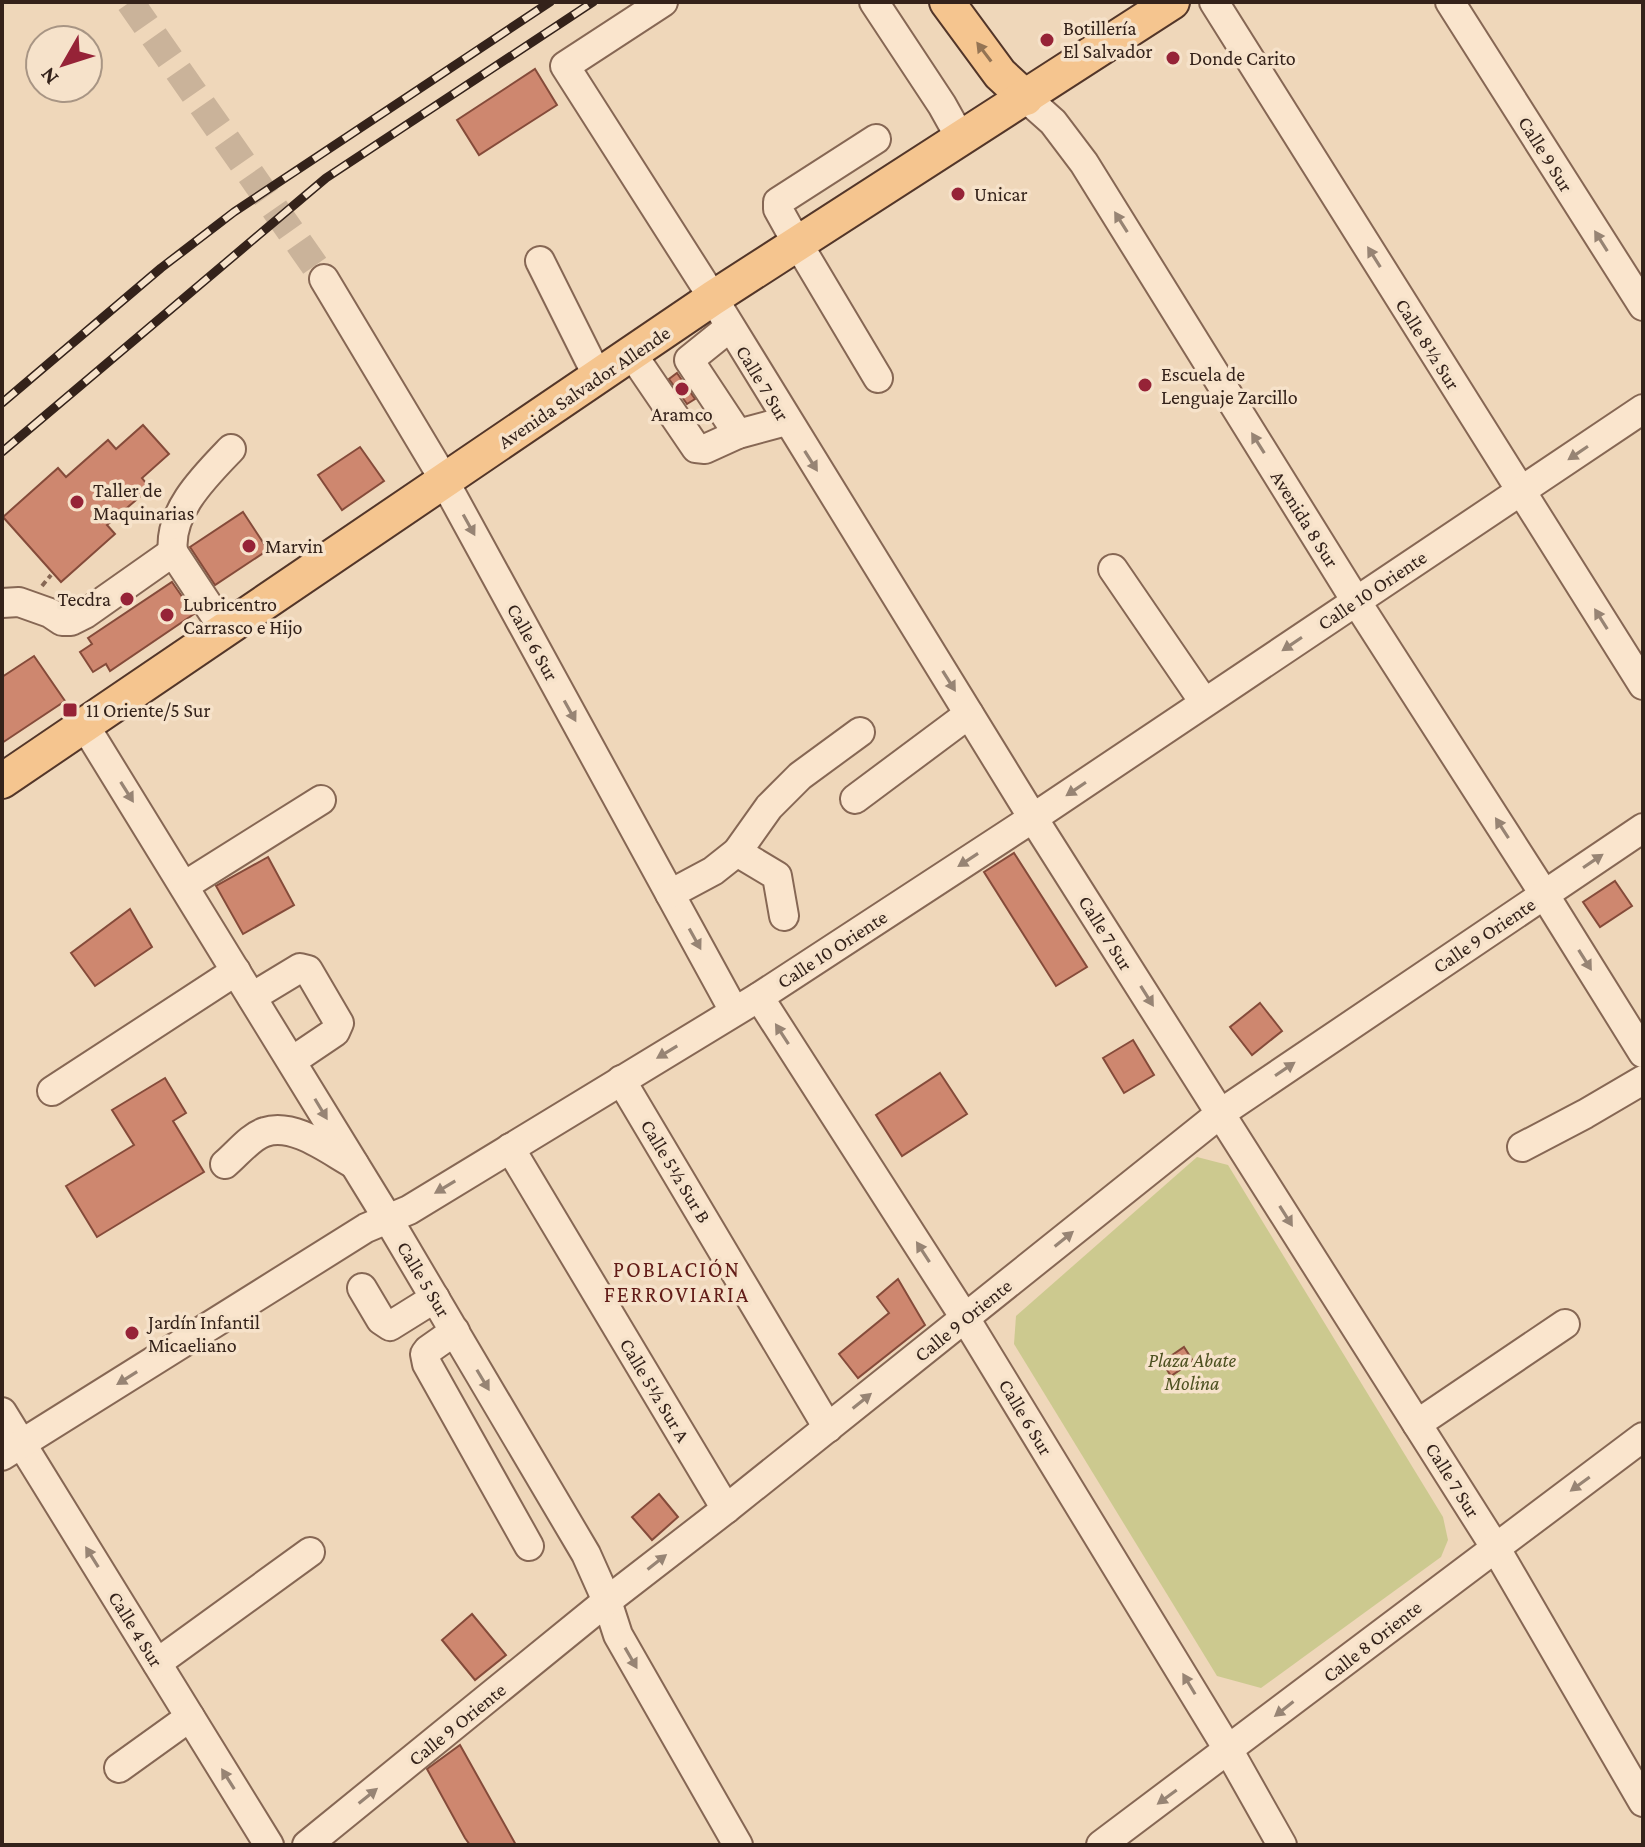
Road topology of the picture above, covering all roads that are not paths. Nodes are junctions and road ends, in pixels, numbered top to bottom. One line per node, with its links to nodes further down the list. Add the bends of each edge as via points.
1 (663, 2): 13 (street, Calle 7 Sur, via 565,66)
2 (874, 2): 9 (street)
3 (947, 2): 7 (main road, Avenida 8 Sur, one-way to 3, via 1000,74)
4 (1172, 2): 7 (main road, Avenida Salvador Allende)
5 (1214, 2): 26 (street, Calle 8½ Sur, one-way to 5)
6 (1450, 2): 14 (street, Calle 9 Sur, one-way to 6)
7 (1026, 98): 9 (main road, Avenida Salvador Allende); 29 (street, Avenida 8 Sur, one-way to 7, via 1084,163 1053,122)
8 (876, 139): 10 (street, via 778,202)
9 (961, 139): 10 (main road, Avenida Salvador Allende)
10 (799, 243): 13 (main road, Avenida Salvador Allende); 19 (street)
11 (540, 261): 18 (street)
12 (324, 279): 25 (street, Calle 6 Sur)
13 (713, 298): 15 (street, Calle 7 Sur); 16 (main road, Avenida Salvador Allende)
14 (1643, 306)
15 (730, 327): 17 (street); 22 (street, Calle 7 Sur)
16 (632, 354): 18 (main road, Avenida Salvador Allende); 20 (street)
17 (689, 360): 20 (street); 23 (street)
18 (598, 377): 25 (main road, Avenida Salvador Allende)
19 (878, 378)
20 (653, 384): 23 (street, via 696,448)
21 (1643, 409): 26 (street, Calle 10 Oriente, one-way to 26)
22 (786, 421): 23 (street); 34 (street, Calle 7 Sur, one-way to 34)
23 (738, 434)
24 (231, 449): 27 (street, via 202,479 174,526)
25 (445, 482): 31 (main road, Avenida Salvador Allende); 44 (street, Calle 6 Sur, one-way to 44)
26 (1520, 491): 29 (street, Calle 10 Oriente); 32 (street, Calle 8½ Sur, one-way to 26)
27 (173, 552): 30 (street, via 71,621 19,602); 31 (street)
28 (1113, 569): 33 (street)
29 (1356, 601): 33 (street, Calle 10 Oriente, one-way to 33); 45 (street, Avenida 8 Sur, one-way to 29)
30 (2, 603)
31 (228, 629): 35 (main road, Avenida Salvador Allende)
32 (1643, 685)
33 (1204, 702): 40 (street, Calle 10 Oriente, one-way to 40)
34 (969, 714): 38 (street); 40 (street, Calle 7 Sur)
35 (85, 726): 37 (main road, Avenida Salvador Allende); 43 (street, Calle 5 Sur, one-way to 43)
36 (860, 732): 42 (street, via 800,776 769,807)
37 (2, 781)
38 (855, 799)
39 (321, 800): 43 (street)
40 (1033, 818): 49 (street, Calle 10 Oriente, one-way to 49); 56 (street, Calle 7 Sur, one-way to 56)
41 (1643, 828): 45 (street, Calle 9 Oriente, one-way to 41)
42 (737, 852): 44 (street); 46 (street, via 777,876)
43 (184, 886): 47 (street, Calle 5 Sur)
44 (670, 894): 50 (street, Calle 6 Sur, one-way to 50)
45 (1544, 894): 51 (street, Avenida 8 Sur, one-way to 51); 56 (street, Calle 9 Oriente, one-way to 45)
46 (784, 916)
47 (236, 971): 48 (street, Calle 5 Sur); 55 (street)
48 (252, 997): 52 (street, Calle 5 Sur); 52 (street, via 300,968 308,970 339,1023 335,1032)
49 (759, 997): 50 (street, Calle 10 Oriente); 64 (street, Calle 6 Sur, one-way to 49)
50 (734, 1011): 53 (street, Calle 10 Oriente, one-way to 53)
51 (1643, 1053)
52 (292, 1061): 60 (street, Calle 5 Sur, one-way to 60)
53 (621, 1080): 58 (street, Calle 10 Oriente); 69 (street, Calle 5½ Sur B)
54 (1643, 1080): 57 (street)
55 (52, 1091)
56 (1221, 1113): 64 (street, Calle 9 Oriente, one-way to 56); 68 (street, Calle 7 Sur, one-way to 68)
57 (1522, 1147)
58 (510, 1148): 61 (street, Calle 10 Oriente, one-way to 61); 72 (street, Calle 5½ Sur A)
59 (225, 1164): 60 (street, via 270,1131 298,1134)
60 (355, 1165): 61 (street, Calle 5 Sur)
61 (388, 1219): 63 (street, Calle 5 Sur); 71 (street, Calle 10 Oriente, one-way to 71)
62 (362, 1288): 63 (street, via 390,1326)
63 (435, 1298): 66 (street, Calle 5 Sur)
64 (965, 1318): 69 (street, Calle 9 Oriente, one-way to 64); 79 (street, Calle 6 Sur, one-way to 64)
65 (1565, 1324): 68 (street)
66 (455, 1331): 73 (street, via 428,1350 427,1364); 76 (street, Calle 5 Sur, one-way to 76, via 586,1554)
67 (2, 1412): 71 (street, Calle 4 Sur)
68 (1417, 1424): 74 (street, Calle 7 Sur)
69 (828, 1428): 72 (street, Calle 9 Oriente)
70 (1643, 1437): 74 (street, Calle 8 Oriente, one-way to 74)
71 (12, 1450): 77 (street, Calle 4 Sur, one-way to 71)
72 (726, 1509): 76 (street, Calle 9 Oriente, one-way to 72)
73 (529, 1546)
74 (1495, 1547): 79 (street, Calle 8 Oriente, one-way to 79); 81 (street, Calle 7 Sur)
75 (310, 1552): 77 (street)
76 (607, 1601): 83 (street, Calle 9 Oriente, one-way to 76); 84 (street, Calle 5 Sur, one-way to 84, via 618,1635)
77 (157, 1663): 78 (street, Calle 4 Sur)
78 (190, 1717): 80 (street); 82 (street, Calle 4 Sur, one-way to 78)
79 (1229, 1751): 85 (street, Calle 8 Oriente, one-way to 85); 86 (street, Calle 6 Sur)
80 (119, 1768)
81 (1643, 1802)
82 (269, 1845)
83 (307, 1845)
84 (738, 1845)
85 (1101, 1845)
86 (1282, 1845)

